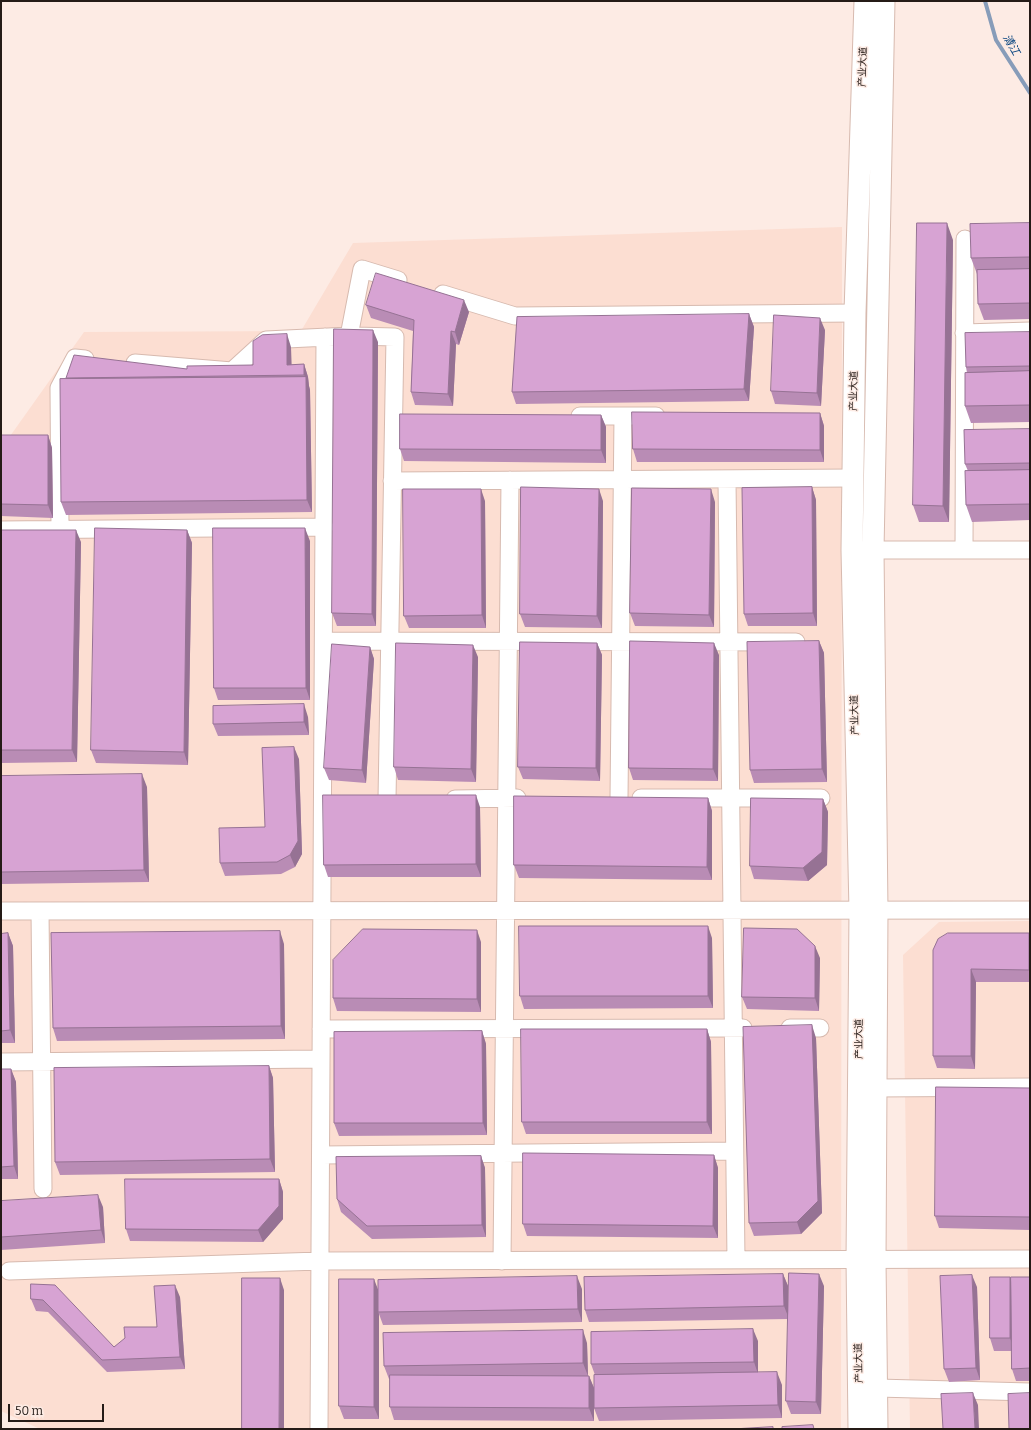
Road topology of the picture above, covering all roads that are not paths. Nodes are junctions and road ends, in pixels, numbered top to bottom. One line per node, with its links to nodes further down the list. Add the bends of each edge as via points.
1 (865, 1): 4 (main road, 产业大道)
2 (884, 1): 23 (main road, 产业大道)
3 (964, 239): 6 (street)
4 (855, 313): 7 (street, via 515,316 362,269); 14 (main road, 产业大道)
5 (1030, 331): 6 (street)
6 (964, 333): 24 (street, via 971,432)
7 (349, 336): 8 (street); 18 (street, via 395,337 401,416)
8 (325, 337): 10 (street, via 266,340 232,371); 19 (street)
9 (98, 360): 20 (street, via 75,358 59,388)
10 (122, 362)
11 (568, 416): 12 (street)
12 (623, 416): 13 (street); 16 (street)
13 (669, 416)
14 (853, 478): 17 (street); 22 (main road, 产业大道)
15 (510, 480): 16 (street); 18 (street); 28 (street)
16 (622, 480): 17 (street); 29 (street)
17 (727, 480): 30 (street)
18 (392, 481): 27 (street)
19 (324, 527): 20 (street); 26 (street)
20 (60, 529): 21 (street)
21 (1, 530)
22 (852, 550): 23 (street); 44 (main road, 产业大道)
23 (873, 550): 24 (street); 44 (main road, 产业大道)
24 (964, 550): 25 (street)
25 (1030, 550)
26 (324, 641): 27 (street); 41 (street, via 330,799)
27 (390, 642): 28 (street); 36 (street)
28 (508, 642): 29 (street); 32 (street)
29 (621, 642): 30 (street); 34 (street, via 612,798)
30 (729, 642): 31 (street); 34 (street)
31 (814, 642)
32 (507, 798): 33 (street); 37 (street); 42 (street)
33 (537, 798)
34 (731, 798): 35 (street); 43 (street)
35 (821, 798)
36 (388, 799)
37 (435, 799)
38 (1030, 910): 44 (street)
39 (1, 911): 40 (street)
40 (40, 911): 41 (street); 51 (street)
41 (322, 911): 42 (street); 48 (street)
42 (505, 911): 43 (street); 45 (street)
43 (732, 911): 44 (street); 46 (street)
44 (868, 911): 53 (main road, 产业大道); 60 (main road, 产业大道)
45 (504, 1028): 46 (street); 48 (street); 55 (street)
46 (733, 1028): 47 (street); 54 (street)
47 (820, 1028)
48 (322, 1029): 49 (street)
49 (321, 1059): 51 (street); 56 (street)
50 (1, 1062): 51 (street)
51 (41, 1062): 57 (street)
52 (1030, 1087): 53 (street)
53 (876, 1088): 60 (main road, 产业大道)
54 (734, 1151): 55 (street); 59 (street)
55 (503, 1153): 56 (street); 62 (street)
56 (321, 1154): 61 (street)
57 (42, 1189)
58 (1030, 1259): 60 (street)
59 (736, 1260): 60 (street); 62 (street)
60 (866, 1260): 64 (main road, 产业大道); 67 (main road, 产业大道)
61 (320, 1261): 62 (street); 63 (street); 66 (street)
62 (502, 1261)
63 (9, 1270)
64 (877, 1388): 65 (street); 68 (main road, 产业大道)
65 (1030, 1392)
66 (319, 1429)
67 (860, 1429)
68 (878, 1429)

